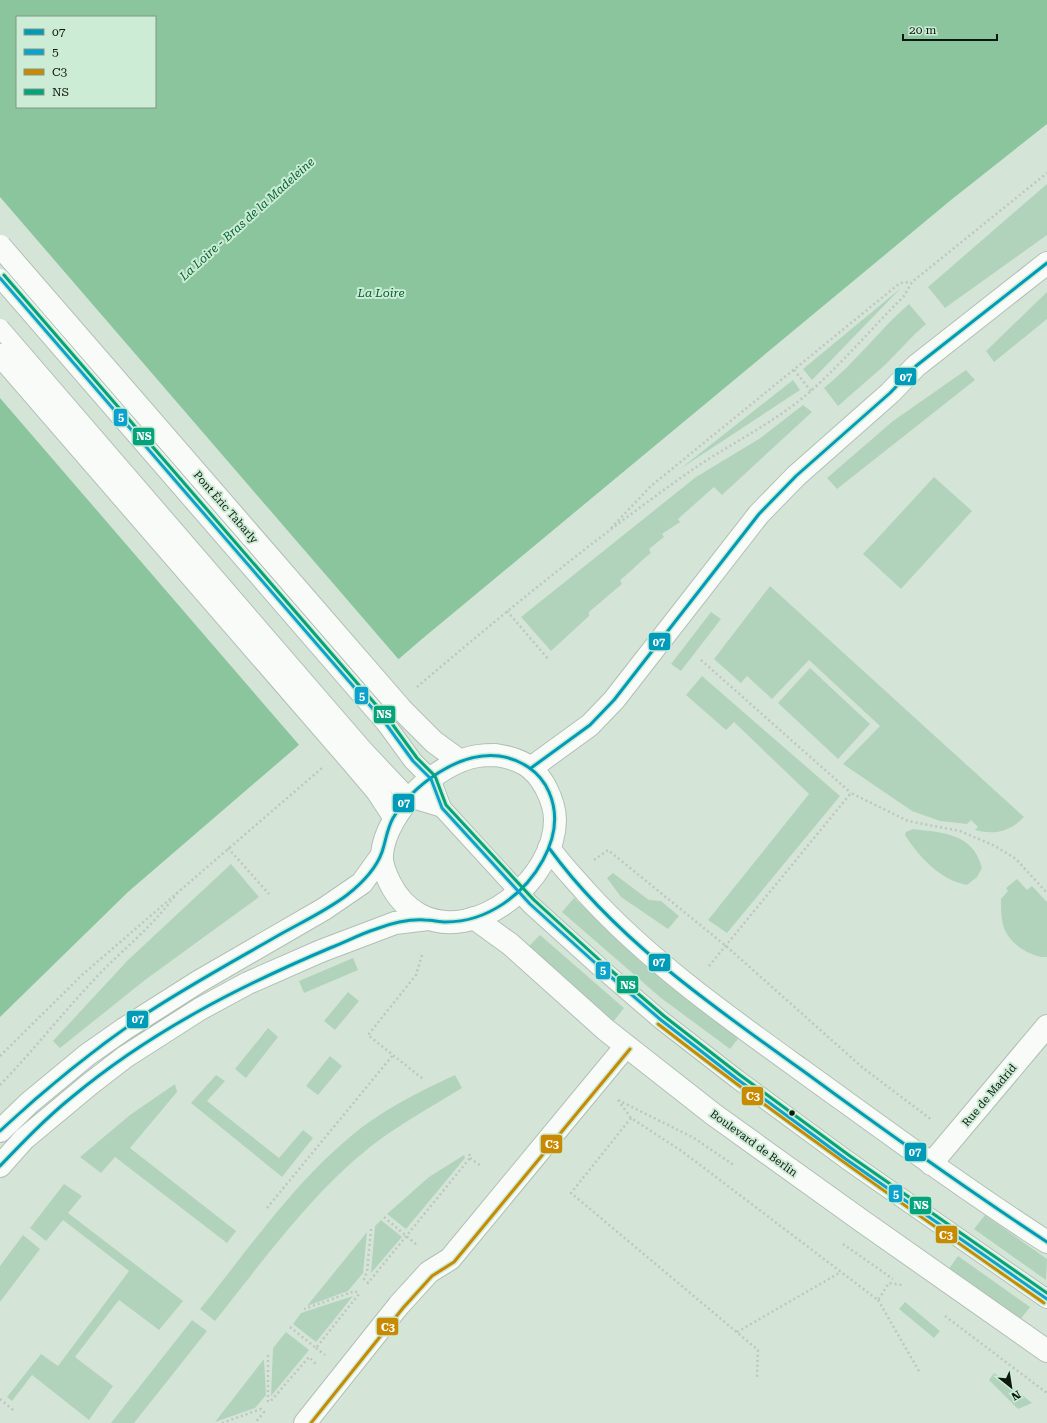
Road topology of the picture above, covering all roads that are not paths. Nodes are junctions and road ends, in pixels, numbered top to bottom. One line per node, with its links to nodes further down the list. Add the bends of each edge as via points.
1 (0, 246): 7 (street, Pont Éric Tabarly, bridge, via 402,710 434,742)
2 (1047, 263): 8 (street, via 916,366 890,393 796,476 759,514 614,700 590,725)
3 (0, 278): 9 (lane, bridge)
4 (0, 328): 6 (lane, bridge)
5 (0, 355): 6 (street, bridge)
6 (356, 753): 10 (lane); 12 (street)
7 (460, 761): 8 (street, via 496,755 515,758); 9 (street)
8 (531, 768): 13 (street, via 541,779 554,808 555,821)
9 (431, 779): 10 (street); 11 (lane)
10 (409, 798): 11 (lane); 12 (street)
11 (442, 808): 15 (lane)
12 (394, 817): 14 (street, via 386,834)
13 (549, 848): 15 (street, via 539,870); 21 (street, via 606,913 668,970 729,1018)
14 (382, 855): 17 (street, via 386,875 395,893 411,910); 20 (street, via 362,883 324,910 198,982 124,1029 29,1103)
15 (519, 892): 16 (street, via 485,916); 24 (lane, via 603,970 737,1079 847,1160)
16 (474, 918): 17 (street, via 446,922); 19 (street, Boulevard de Berlin, via 510,944)
17 (428, 919): 22 (street, via 396,923 320,951 248,983 200,1010 125,1057 90,1084 24,1139)
18 (1047, 1026): 21 (street, Rue de Madrid)
19 (626, 1046): 25 (street, Boulevard de Berlin, via 713,1114); 26 (street, via 450,1259 429,1272 399,1305)
20 (0, 1131)
21 (931, 1164): 23 (street)
22 (0, 1166)
23 (1047, 1242)
24 (1047, 1299)
25 (1047, 1351)
26 (305, 1423)

